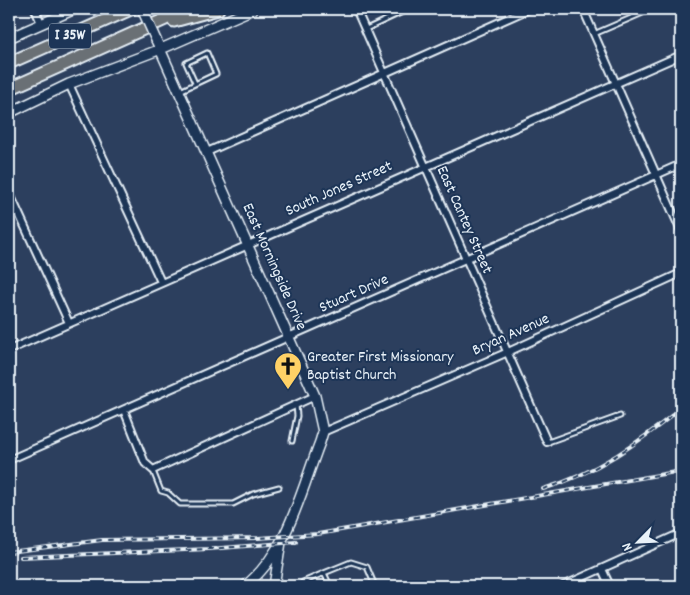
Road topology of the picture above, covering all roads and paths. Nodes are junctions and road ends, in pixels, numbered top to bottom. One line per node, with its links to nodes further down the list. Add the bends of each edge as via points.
1 (35, 9): 13 (street)
2 (75, 9): 13 (street)
3 (131, 9): 20 (highway, I 35W)
4 (142, 9): 18 (street, East Morningside Drive, bridge)
5 (188, 9): 15 (highway, I 35W)
6 (218, 9): 15 (highway)
7 (253, 9): 18 (street)
8 (356, 9): 14 (street, East Cantey Street)
9 (408, 9): 14 (lane)
10 (529, 9): 21 (street)
11 (583, 9): 16 (street)
12 (652, 9): 16 (lane)
13 (41, 24): 17 (street)
14 (365, 29): 21 (street, East Cantey Street)
15 (132, 34): 25 (highway, I 35W)
16 (594, 34): 23 (street)
17 (9, 38)
18 (161, 49): 24 (street); 26 (street, East Morningside Drive)
19 (681, 54): 23 (street, South Jones Street)
20 (9, 63)
21 (384, 73): 28 (street); 30 (street, East Cantey Street)
22 (195, 83): 22 (lane, via 216,74 207,53 186,63); 26 (lane)
23 (616, 83): 30 (street, South Jones Street); 31 (street)
24 (69, 84): 27 (street); 37 (street)
25 (9, 89)
26 (180, 91): 28 (street, East Morningside Drive)
27 (9, 113)
28 (207, 152): 34 (street, East Morningside Drive)
29 (681, 164): 31 (street, Stuart Drive)
30 (425, 166): 34 (street, South Jones Street); 35 (street, East Cantey Street)
31 (657, 175): 33 (street); 35 (street, Stuart Drive)
32 (9, 192): 38 (street)
33 (681, 231)
34 (248, 244): 37 (street, South Jones Street); 39 (street, East Morningside Drive)
35 (467, 259): 39 (street, Stuart Drive); 41 (street, East Cantey Street)
36 (681, 273): 41 (street, Bryan Avenue)
37 (162, 282): 38 (street, South Jones Street)
38 (69, 323): 40 (street, South Jones Street)
39 (290, 338): 42 (street, East Morningside Drive); 44 (street, Stuart Drive)
40 (9, 350)
41 (508, 352): 46 (street, Bryan Avenue); 48 (street, East Cantey Street)
42 (315, 396): 43 (street); 46 (street, East Morningside Drive)
43 (296, 405): 47 (lane, via 298,416); 50 (street)
44 (124, 410): 49 (street, Stuart Drive); 50 (street, via 145,463)
45 (620, 416): 48 (lane)
46 (323, 432): 53 (street)
47 (292, 442)
48 (547, 442)
49 (9, 460)
50 (153, 470): 51 (lane, via 161,491 180,504 233,504)
51 (279, 487)
52 (681, 533): 54 (street)
53 (281, 542): 57 (street, via 262,572); 60 (street)
54 (602, 569): 65 (street); 66 (street)
55 (324, 573): 56 (lane); 63 (lane); 64 (lane, via 351,562 367,567)
56 (306, 581): 61 (lane); 62 (lane)
57 (245, 586)
58 (250, 586): 59 (street)
59 (255, 586)
60 (274, 586)
61 (300, 586)
62 (308, 586)
63 (330, 586)
64 (376, 586)
65 (563, 586)
66 (610, 586)

